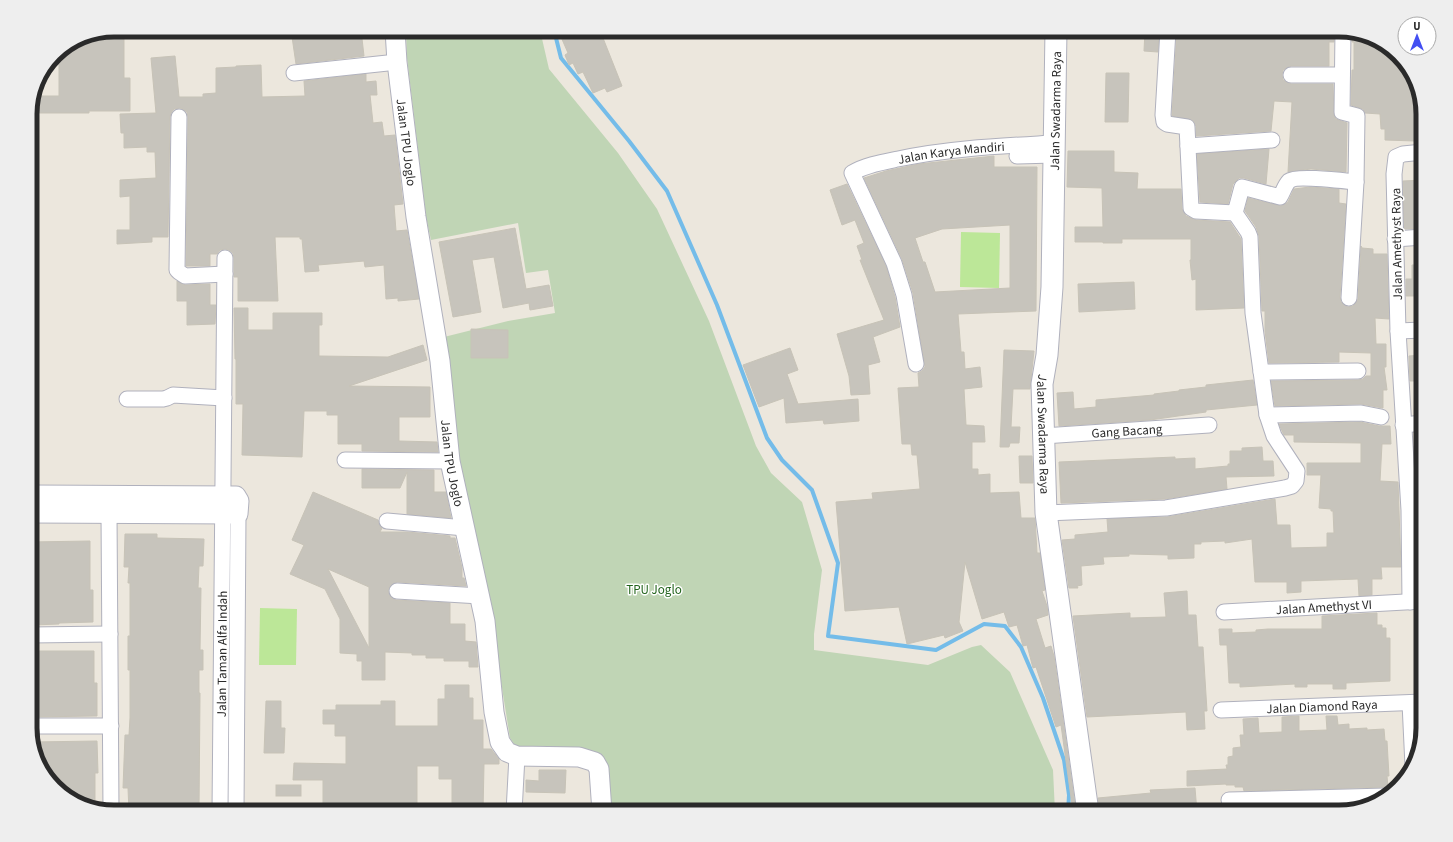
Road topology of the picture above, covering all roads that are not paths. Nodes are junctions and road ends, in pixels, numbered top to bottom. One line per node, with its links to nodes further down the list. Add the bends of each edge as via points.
1 (395, 37): 5 (street, Jalan TPU Joglo)
2 (1056, 37): 12 (main road, Jalan Swadarma Raya)
3 (1168, 37): 11 (street, via 1163,115 1165,124 1188,127)
4 (1343, 37): 8 (street)
5 (397, 62): 6 (street); 36 (street, Jalan TPU Joglo, via 416,217 440,361)
6 (294, 72)
7 (1292, 75): 8 (street)
8 (1342, 75): 15 (street, via 1342,113 1357,116)
9 (179, 116): 20 (street, via 177,270 185,276)
10 (1272, 140): 11 (street)
11 (1188, 146): 16 (street, via 1191,208 1196,211)
12 (1054, 149): 14 (street); 24 (street, Jalan Karya Mandiri, via 968,148 878,163 852,174 894,263 904,295); 34 (main road, Jalan Swadarma Raya, via 1052,287 1042,384)
13 (1416, 153): 18 (street, Jalan Amethyst Raya, via 1402,154 1396,158)
14 (1017, 156)
15 (1356, 182): 16 (street, via 1293,179 1288,182 1280,197 1242,187); 21 (street)
16 (1235, 213): 26 (street, via 1250,237 1253,313)
17 (1416, 238): 18 (street)
18 (1396, 239): 23 (street, Jalan Amethyst Raya)
19 (225, 258): 20 (street)
20 (225, 274): 27 (street)
21 (1349, 298)
22 (1416, 330): 23 (street)
23 (1398, 331): 33 (street, Jalan Amethyst Raya)
24 (916, 364)
25 (1358, 371): 26 (street)
26 (1262, 372): 29 (street)
27 (224, 398): 28 (street, via 173,395 165,399); 38 (street)
28 (127, 399)
29 (1267, 415): 30 (street, via 1361,413); 41 (street, via 1274,436 1297,471 1296,481 1292,486 1166,508)
30 (1381, 417)
31 (1416, 424): 33 (street)
32 (1209, 425): 34 (street, Gang Bacang)
33 (1404, 425): 39 (street, Jalan Amethyst Raya)
34 (1043, 436): 41 (main road, Jalan Swadarma Raya)
35 (345, 460): 36 (street)
36 (450, 461): 45 (street, Jalan TPU Joglo)
37 (37, 495): 38 (street)
38 (222, 496): 43 (street, via 236,496 239,501)
39 (1416, 510)
40 (37, 513): 42 (street)
41 (1046, 513): 66 (main road, Jalan Swadarma Raya)
42 (109, 514): 43 (street); 50 (street)
43 (230, 514): 62 (street, Jalan Taman Alfa Indah); 63 (street, Jalan Taman Alfa Indah)
44 (387, 522): 45 (street)
45 (465, 528): 47 (street, Jalan TPU Joglo)
46 (397, 592): 47 (street)
47 (480, 596): 58 (street, Jalan TPU Joglo, via 500,742 507,752)
48 (1416, 601): 49 (street, Jalan Amethyst VI)
49 (1224, 612)
50 (110, 634): 51 (street); 56 (street)
51 (37, 635)
52 (1416, 702): 53 (street, Jalan Diamond Raya)
53 (1221, 710)
54 (1416, 718): 57 (street)
55 (37, 726): 56 (street)
56 (111, 726): 61 (street)
57 (1415, 740)
58 (517, 756): 64 (street); 65 (street, via 579,756 595,762 599,769)
59 (1375, 796): 60 (street)
60 (1229, 800)
61 (111, 805)
62 (220, 805)
63 (236, 805)
64 (514, 805)
65 (602, 805)
66 (1087, 805)

